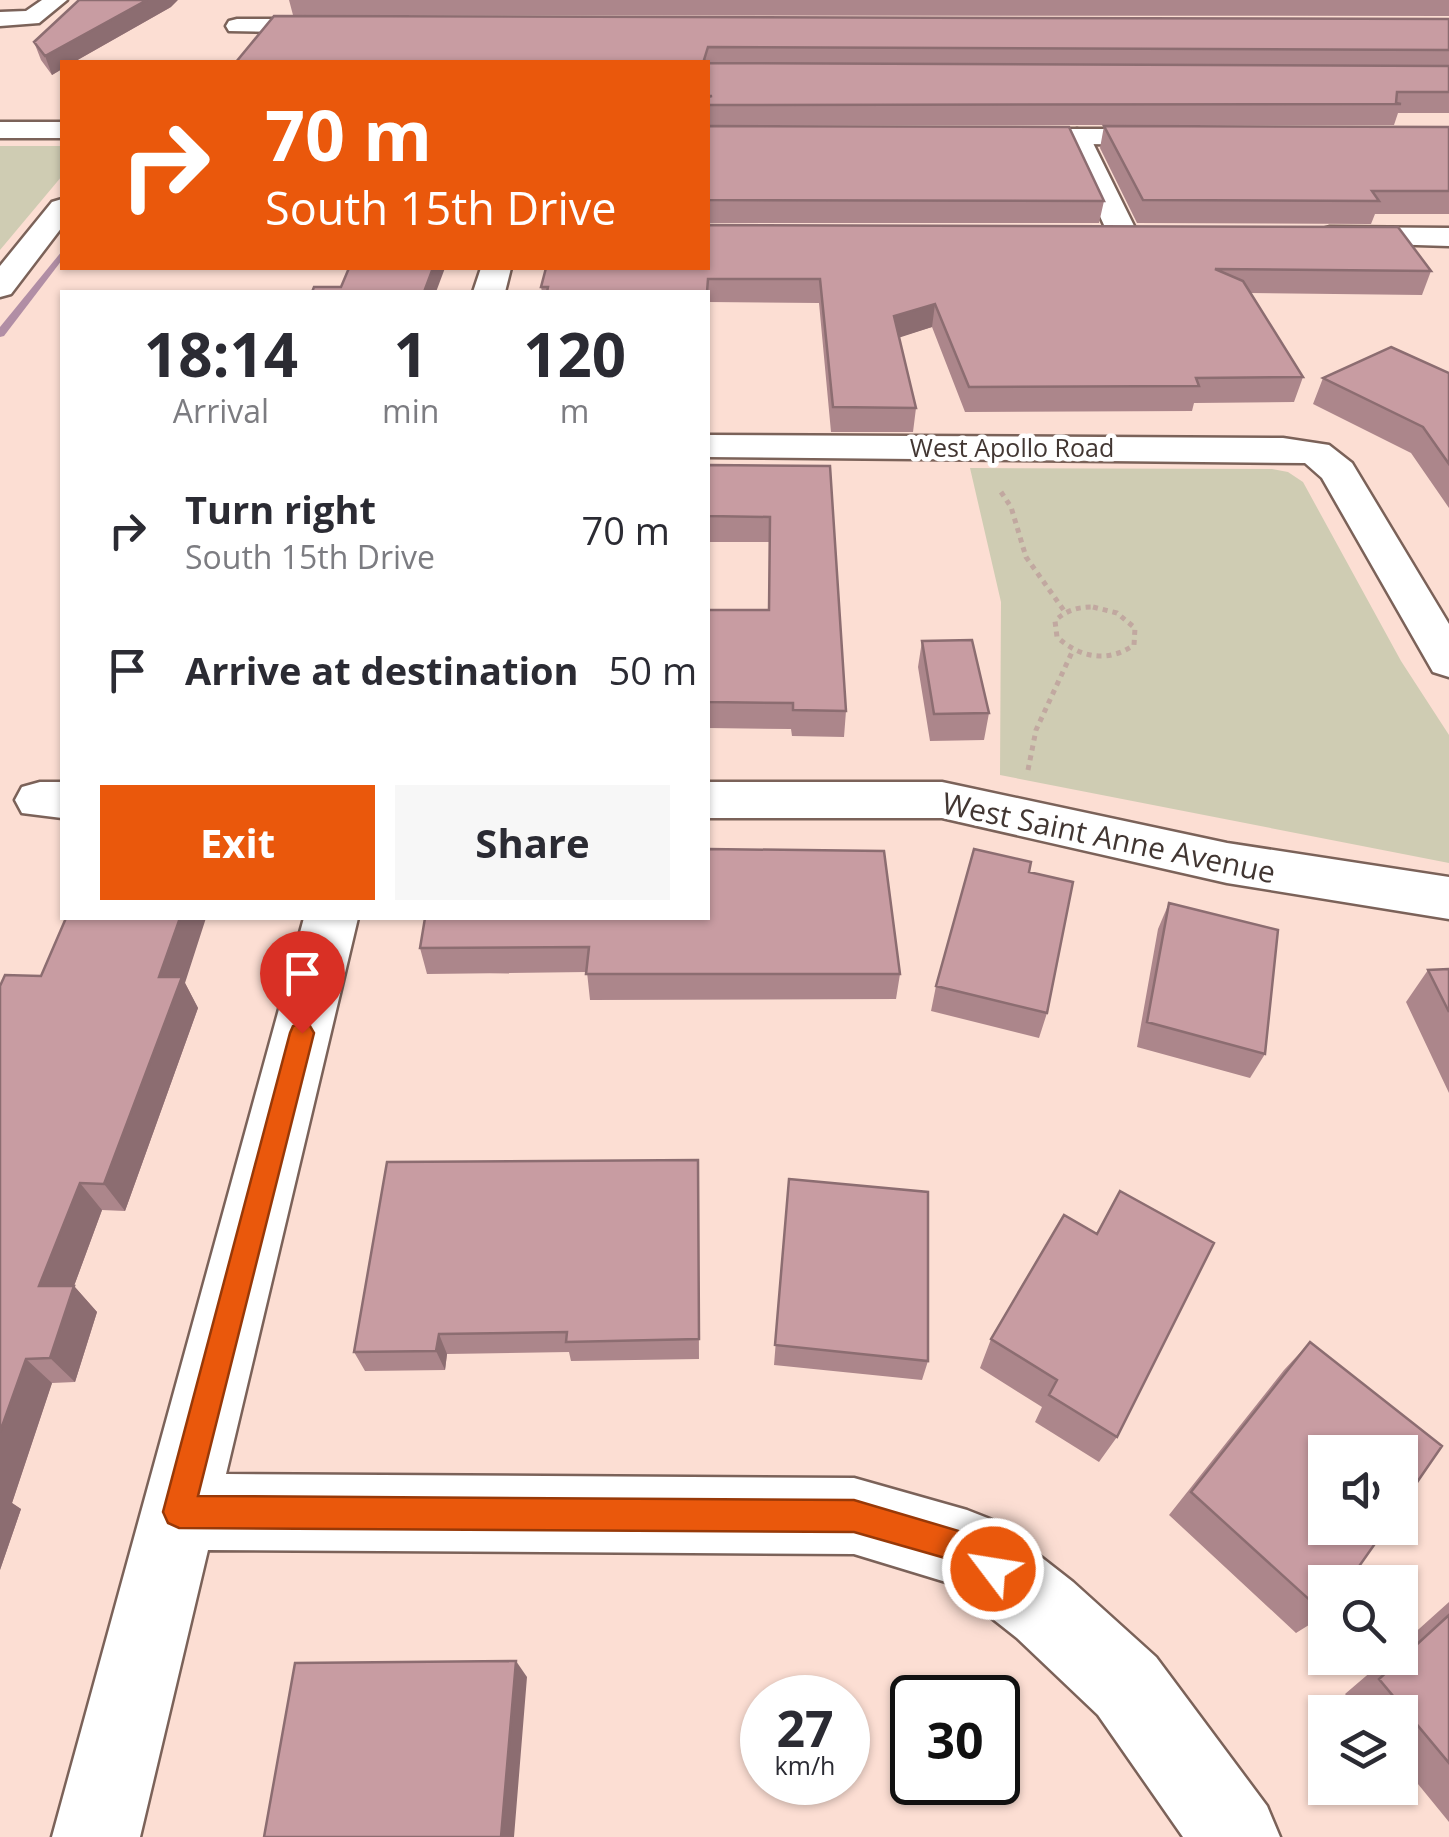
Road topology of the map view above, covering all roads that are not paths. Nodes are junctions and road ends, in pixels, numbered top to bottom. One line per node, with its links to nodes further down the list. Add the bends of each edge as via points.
1 (56, 0): 3 (street, via 31,18)
2 (256, 0): 4 (street)
3 (0, 20)
4 (236, 26): 5 (street); 6 (street)
5 (360, 26)
6 (218, 50)
7 (0, 130): 8 (street)
8 (60, 130)
9 (980, 136): 10 (street)
10 (1076, 137): 11 (street); 14 (street)
11 (1194, 137)
12 (60, 211): 18 (street)
13 (1084, 236): 14 (street)
14 (1124, 236): 15 (street)
15 (1163, 236)
16 (1299, 236): 17 (street)
17 (1449, 237)
18 (0, 287)
19 (710, 446): 20 (street, West Apollo Road, via 1316,453 1338,471)
20 (1449, 662)
21 (710, 800): 22 (street, West Saint Anne Avenue, via 942,800 1226,863)
22 (1449, 898)
23 (330, 920): 24 (street)
24 (179, 1512): 25 (street); 26 (street, via 854,1516 967,1549 1127,1686)
25 (96, 1837)
26 (1236, 1837)

